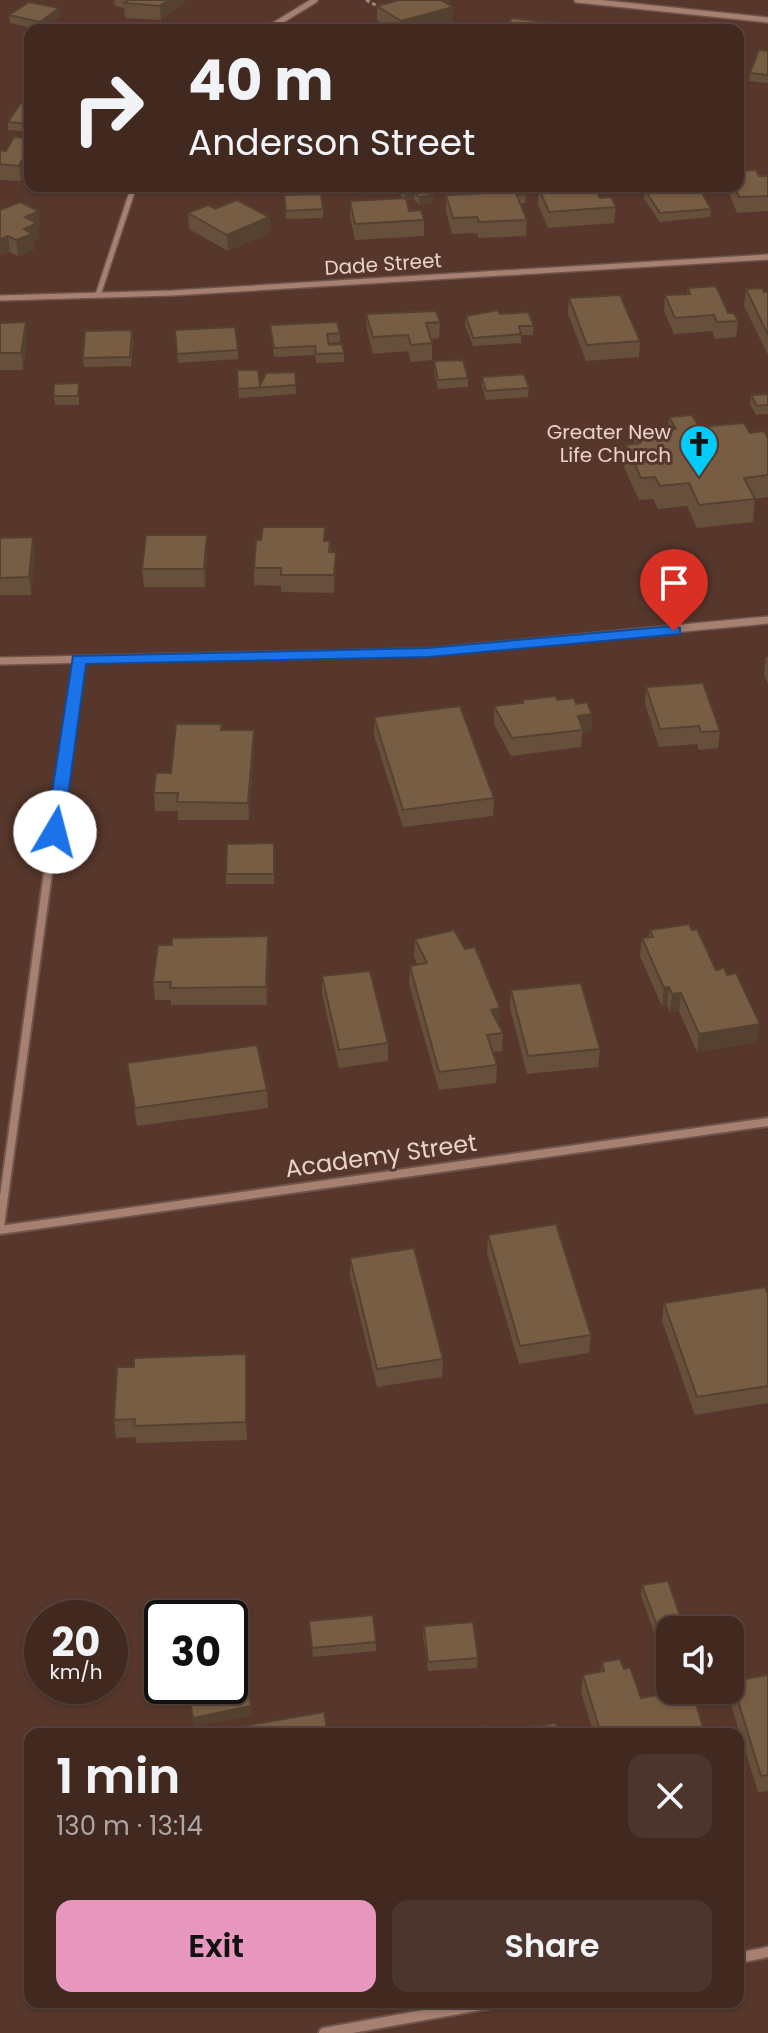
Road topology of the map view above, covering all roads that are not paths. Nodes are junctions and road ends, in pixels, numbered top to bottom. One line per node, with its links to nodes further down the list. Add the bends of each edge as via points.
1 (315, 0): 4 (street)
2 (577, 0): 3 (street)
3 (768, 20)
4 (276, 24)
5 (132, 192): 7 (street)
6 (768, 257): 7 (street, Dade Street)
7 (98, 295): 8 (street, Dade Street)
8 (0, 298)
9 (768, 620): 10 (street, via 428,652)
10 (79, 659): 11 (street); 13 (street)
11 (0, 661)
12 (768, 1122): 13 (street, Academy Street)
13 (0, 1228)
14 (768, 1952): 15 (street)
15 (744, 1957)
16 (464, 2008): 17 (street)
17 (324, 2033)

